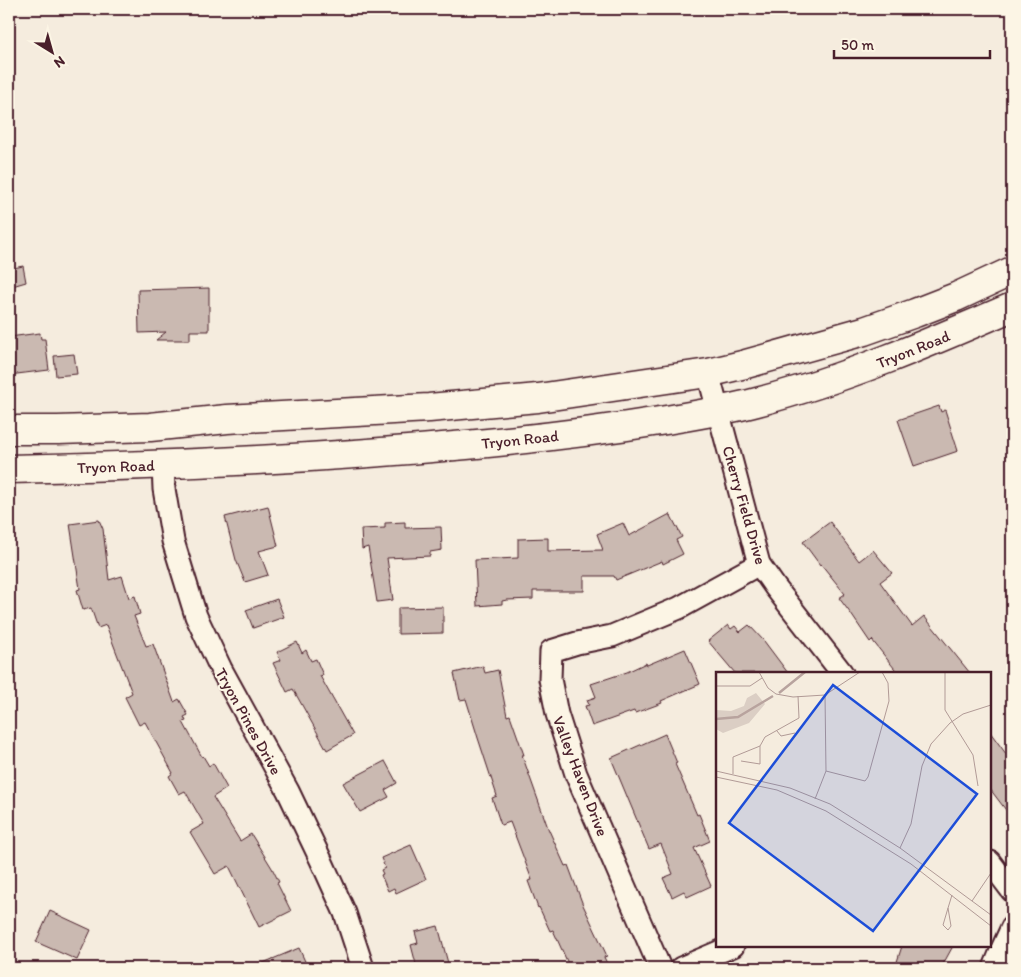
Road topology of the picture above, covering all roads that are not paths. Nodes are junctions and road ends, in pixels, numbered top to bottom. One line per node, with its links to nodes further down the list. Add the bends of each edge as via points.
1 (1012, 271): 3 (main road, Tryon Road, via 956,297 864,331)
2 (1012, 308): 4 (main road, Tryon Road, via 810,387)
3 (708, 373): 4 (street, Cherry Field Drive); 5 (main road, Tryon Road, via 538,398 429,408 150,427)
4 (719, 411): 6 (main road, Tryon Road, via 544,438 275,460); 8 (street, Cherry Field Drive)
5 (9, 430)
6 (162, 465): 7 (main road, Tryon Road); 14 (street, Tryon Pines Drive, via 173,541 196,616 321,860)
7 (9, 469)
8 (759, 564): 9 (street, Cherry Field Drive); 15 (street, Valley Haven Drive, via 680,608 612,636 551,651 550,679 557,714 576,774)
9 (841, 672)
10 (991, 863): 11 (street)
11 (1012, 891)
12 (1012, 927): 17 (street)
13 (731, 947): 16 (street)
14 (363, 968)
15 (660, 968)
16 (681, 968)
17 (994, 968)

